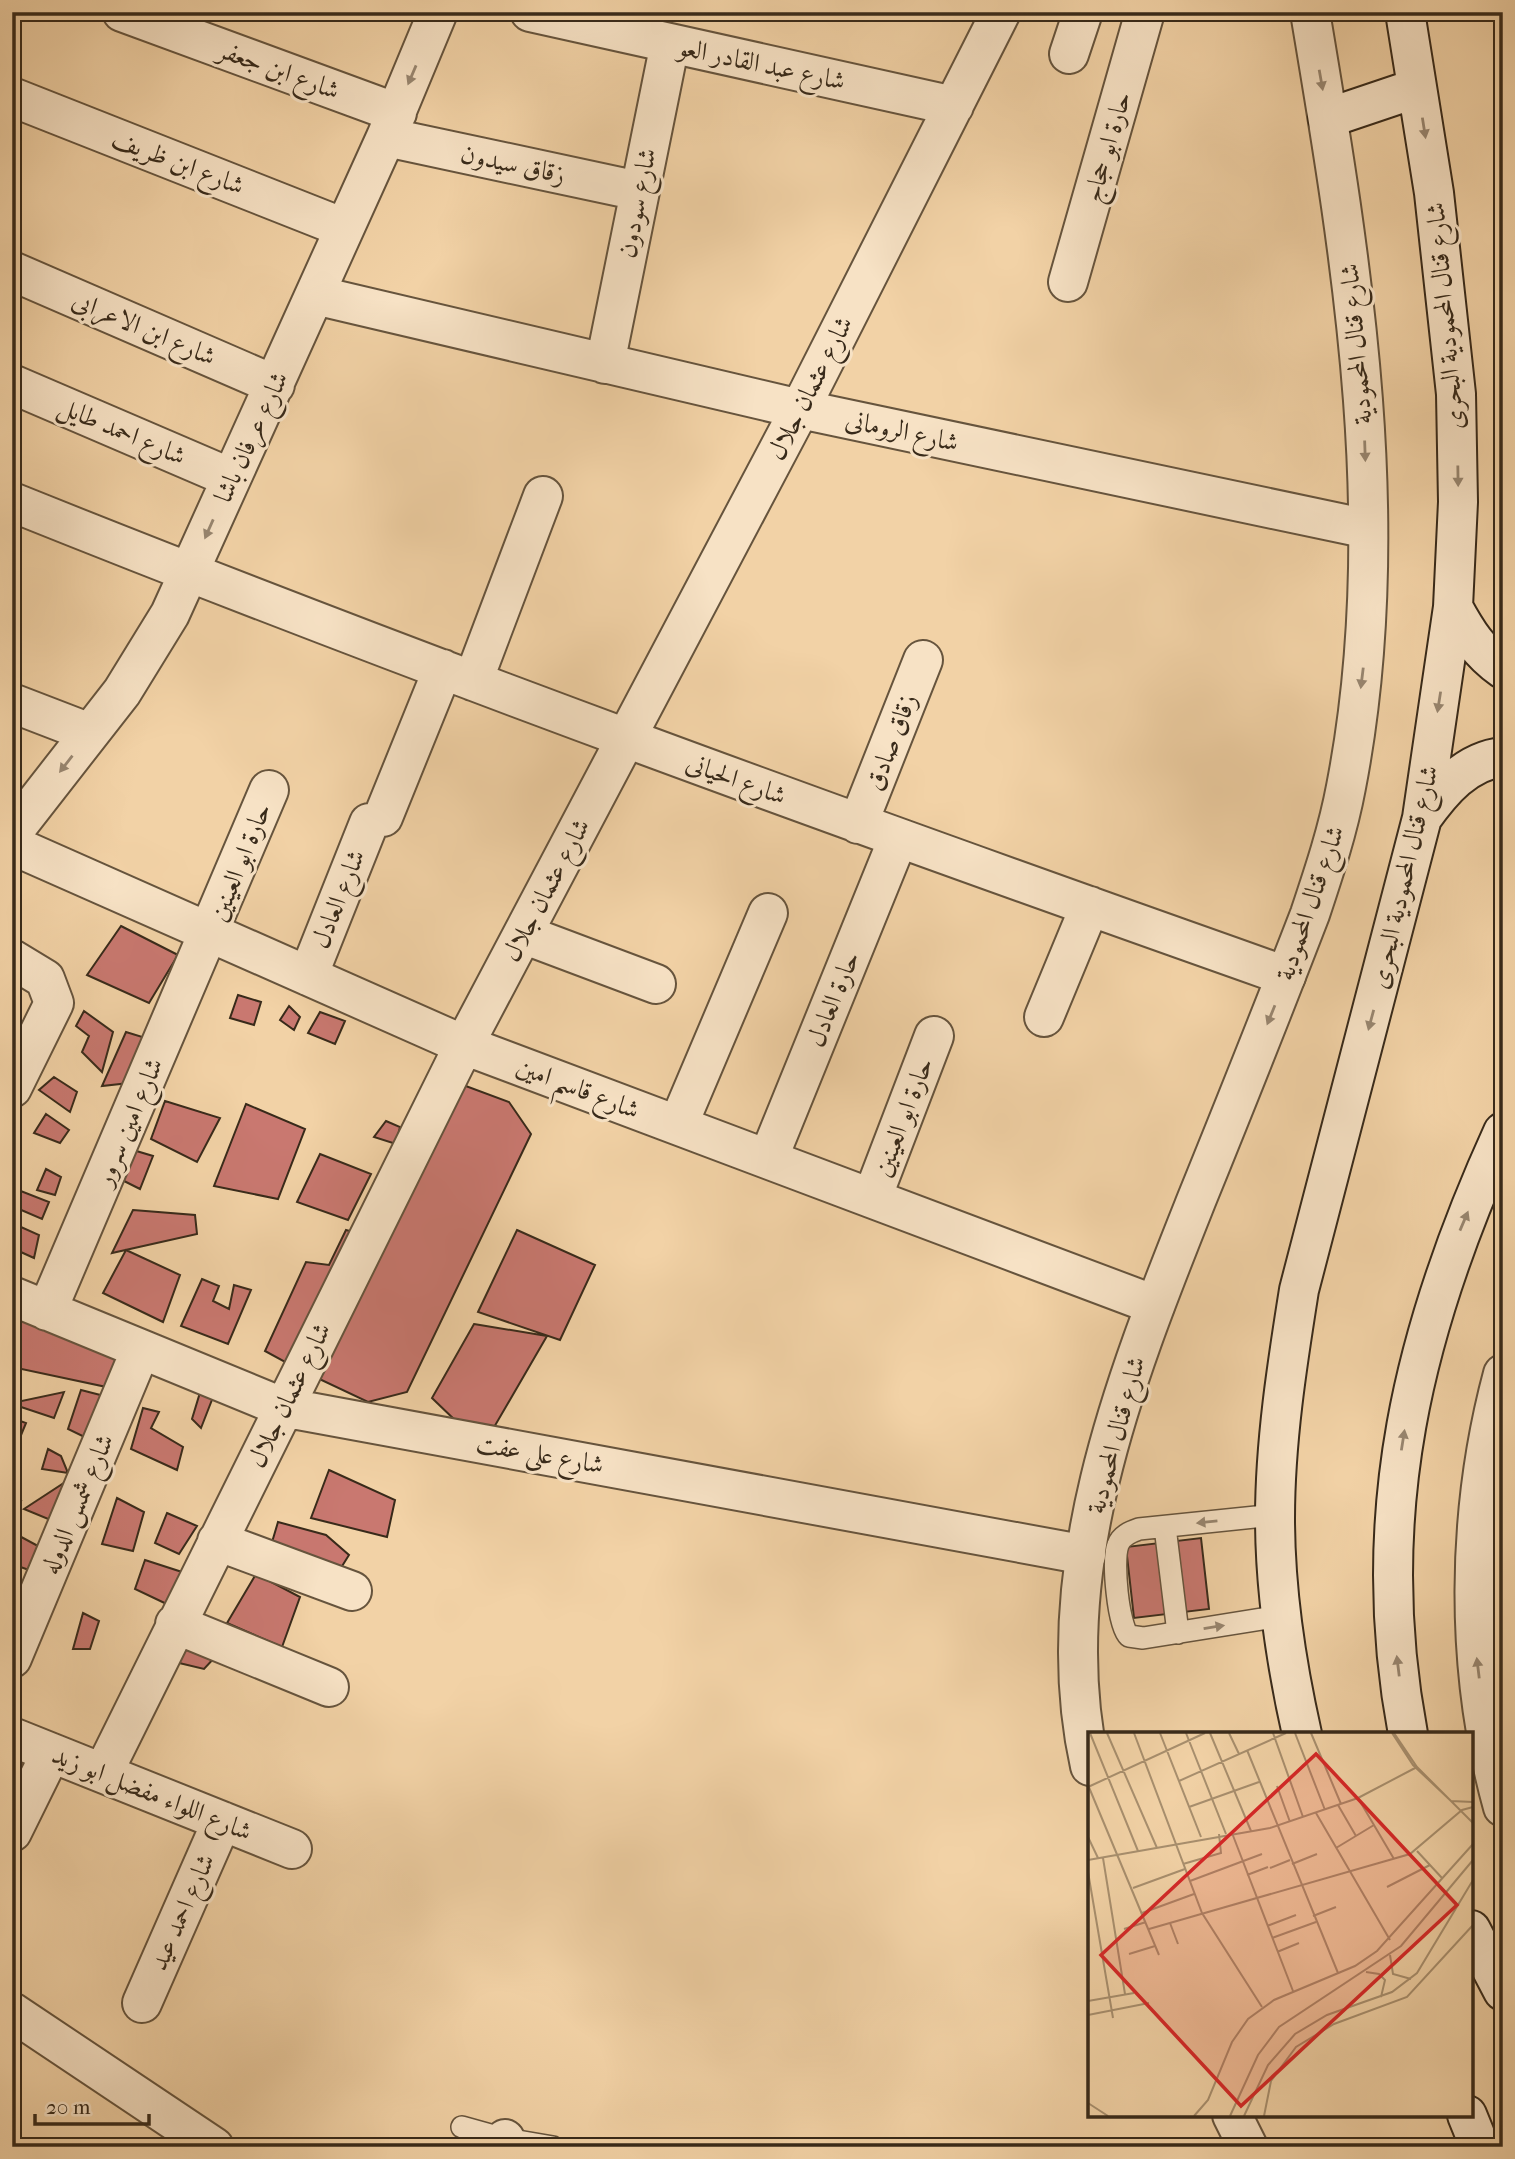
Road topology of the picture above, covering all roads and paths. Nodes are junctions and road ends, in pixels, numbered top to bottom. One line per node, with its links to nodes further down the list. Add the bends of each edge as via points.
1 (122, 12): 15 (street, شارع ابن جعفر)
2 (439, 12): 15 (street, شارع عرفان باشا, one-way to 15)
3 (530, 12): 9 (street, شارع عبد القادر العو)
4 (1001, 12): 13 (street, شارع عثمان جلال)
5 (1083, 12): 10 (street)
6 (1145, 12): 19 (street, حارة ابو حجاج)
7 (1310, 12): 14 (street, شارع قنال المحمودية, one-way to 14)
8 (1405, 12): 11 (street, شارع قنال المحمودية البحرى)
9 (670, 43): 13 (street, شارع عبد القادر العو); 16 (street, شارع سودون)
10 (1069, 54)
11 (1417, 88): 14 (street); 30 (street, شارع قنال المحمودية البحرى, one-way to 30, via 1446,287 1456,394 1458,502)
12 (12, 97): 17 (street, شارع ابن ظريف)
13 (954, 106): 24 (street, شارع عثمان جلال)
14 (1328, 118): 28 (street, شارع قنال المحمودية, one-way to 28, via 1351,275)
15 (391, 125): 16 (street, زقاق سيدون); 17 (street, شارع عرفان باشا)
16 (639, 191): 21 (street, شارع سودون)
17 (344, 228): 20 (street, شارع عرفان باشا)
18 (12, 271): 23 (street, شارع ابن الاعرابى)
19 (1068, 282)
20 (315, 295): 21 (street, شارع الرومانى); 23 (street, شارع عرفان باشا)
21 (606, 364): 24 (street, شارع الرومانى)
22 (12, 384): 25 (street, شارع احمد طايل)
23 (275, 384): 25 (street, شارع عرفان باشا)
24 (800, 409): 28 (street, شارع الرومانى); 36 (street, شارع عثمان جلال)
25 (231, 478): 29 (street, شارع عرفان باشا, one-way to 29)
26 (543, 496): 33 (street, شارع العادل)
27 (12, 502): 29 (street, شارع الحيانى)
28 (1368, 529): 50 (street, شارع قنال المحمودية, one-way to 50, via 1365,659 1346,789 1330,852)
29 (189, 573): 33 (street, شارع الحيانى); 35 (street, شارع عرفان باشا, via 148,653)
30 (1453, 607): 32 (street, via 1468,635); 39 (street, شارع قنال المحمودية البحرى, one-way to 39)
31 (923, 660): 40 (street, زقاق صادق)
32 (1503, 669)
33 (458, 675): 36 (street, شارع الحيانى); 49 (street, شارع العادل, via 376,820)
34 (12, 703): 35 (street)
35 (90, 733): 41 (street, شارع عرفان باشا, one-way to 41)
36 (627, 739): 40 (street, شارع الحيانى); 47 (street, شارع عثمان جلال)
37 (1503, 757): 39 (street, via 1466,771 1441,792)
38 (270, 790): 46 (street, حارة ابو العينين)
39 (1422, 818): 66 (street, شارع قنال المحمودية البحرى, one-way to 66, via 1299,1290 1286,1374)
40 (859, 824): 42 (street, شارع الحيانى)
41 (12, 833)
42 (898, 839): 44 (street, شارع الحيانى); 58 (street, حارة العادل)
43 (12, 845): 46 (street, شارع قاسم امين)
44 (1090, 906): 50 (street, شارع الحيانى); 52 (street)
45 (768, 913): 56 (street)
46 (211, 933): 49 (street, شارع قاسم امين); 62 (street, شارع امين سرور)
47 (523, 934): 51 (street); 54 (street, شارع عثمان جلال)
48 (12, 959): 55 (street, via 45,979 54,1003)
49 (308, 976): 54 (street, شارع قاسم امين)
50 (1286, 976): 61 (street, شارع قنال المحمودية, one-way to 61)
51 (656, 984)
52 (1044, 1017)
53 (934, 1036): 59 (street, حارة ابو العينين)
54 (464, 1045): 56 (street, شارع قاسم امين); 65 (street, شارع عثمان جلال)
55 (12, 1088)
56 (678, 1125): 58 (street, شارع قاسم امين)
57 (1503, 1132): 78 (street, one-way to 57, via 1395,1650 1392,1581 1402,1443 1432,1308)
58 (768, 1159): 59 (street, شارع قاسم امين)
59 (872, 1198): 61 (street, شارع قاسم امين)
60 (12, 1296): 62 (street, شارع على عفت)
61 (1155, 1305): 69 (street, شارع قنال المحمودية, via 1121,1405)
62 (47, 1311): 63 (street, شارع على عفت)
63 (141, 1349): 65 (street, شارع على عفت); 74 (street, شارع شمس الدوله)
64 (1503, 1374): 76 (street, one-way to 64, via 1476,1653 1475,1573 1483,1476)
65 (282, 1407): 68 (street, شارع عثمان جلال); 69 (street, شارع على عفت)
66 (1275, 1515): 67 (lane, one-way to 67); 71 (street, شارع قنال المحمودية البحرى)
67 (1165, 1527): 69 (lane, via 1139,1529); 73 (lane)
68 (217, 1541): 70 (street); 72 (street, شارع عثمان جلال)
69 (1100, 1541): 73 (lane, via 1116,1551 1124,1630 1135,1638); 80 (street, شارع قنال المحمودية, via 1079,1623 1080,1692)
70 (352, 1591)
71 (1281, 1616): 73 (lane, one-way to 71); 77 (street, شارع قنال المحمودية البحرى)
72 (175, 1625): 75 (street); 82 (street, شارع عثمان جلال)
73 (1178, 1633)
74 (12, 1658)
75 (329, 1687)
76 (1494, 1728): 83 (street)
77 (1302, 1732)
78 (1408, 1732)
79 (12, 1737): 81 (street, شارع اللواء مفضل ابو زيد)
80 (1088, 1751)
81 (51, 1753): 82 (street, شارع اللواء مفضل ابو زيد); 85 (street)
82 (103, 1773): 84 (street, شارع اللواء مفضل ابو زيد)
83 (1503, 1807)
84 (222, 1821): 86 (street, شارع اللواء مفضل ابو زيد); 89 (street, شارع احمد عيد)
85 (12, 1832)
86 (292, 1849)
87 (1473, 1934): 88 (street)
88 (1503, 1991)
89 (142, 2003)
90 (12, 2012): 95 (street)
91 (1233, 2117): 97 (street)
92 (1468, 2117): 98 (street)
93 (462, 2127): 94 (lane)
94 (502, 2143): 96 (lane)
95 (214, 2147)
96 (553, 2147)
97 (1248, 2147)
98 (1480, 2147)

